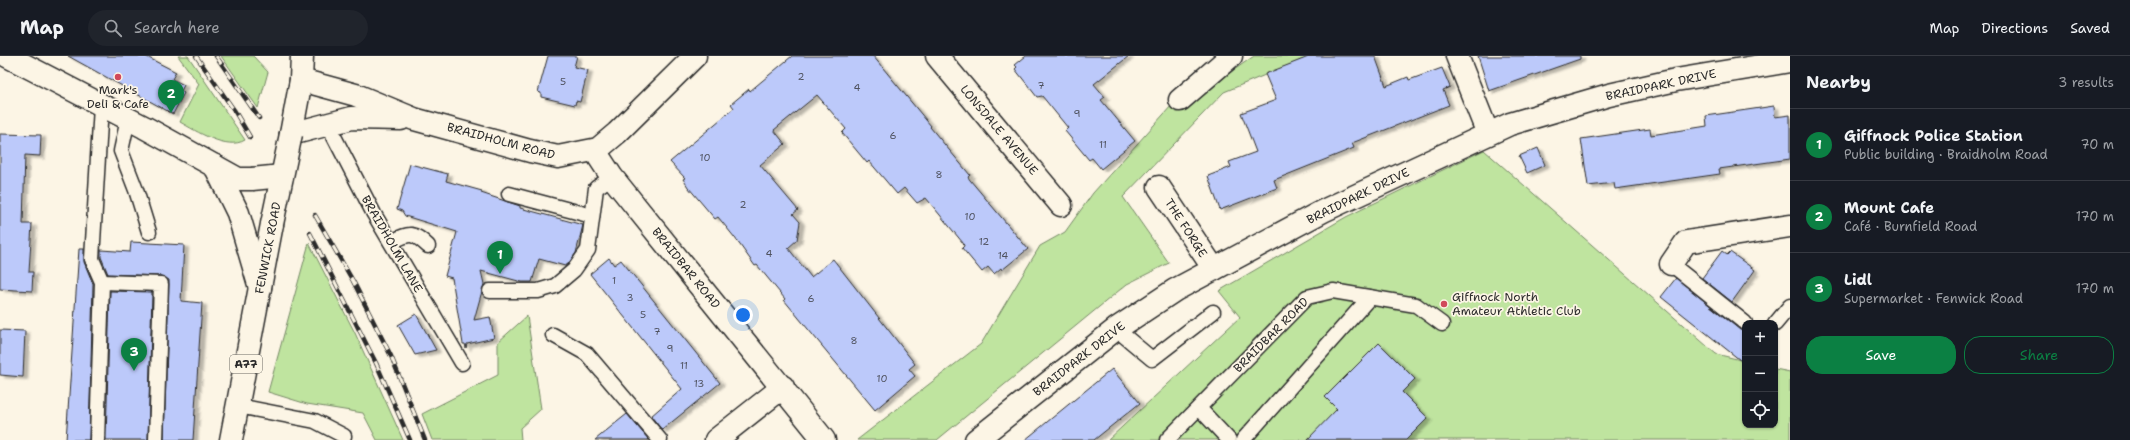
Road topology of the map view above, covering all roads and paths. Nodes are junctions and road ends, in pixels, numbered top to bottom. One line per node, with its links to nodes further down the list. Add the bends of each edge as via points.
1 (7, 56): 10 (street)
2 (302, 56): 8 (street, FENWICK ROAD / A77)
3 (695, 56): 16 (street, via 617,133)
4 (937, 56): 22 (street, LONSDALE AVENUE)
5 (1231, 56): 9 (street)
6 (1457, 56): 15 (street)
7 (1784, 59): 15 (street, BRAIDPARK DRIVE, via 1609,95 1510,124)
8 (301, 80): 12 (street, BRAIDHOLM ROAD, via 356,95); 14 (street, FENWICK ROAD / A77)
9 (1180, 100)
10 (101, 106): 11 (street); 30 (lane, via 92,259)
11 (128, 119): 17 (street); 25 (lane, via 121,151)
12 (414, 119): 13 (street, BRAIDHOLM ROAD, via 352,118); 16 (street, BRAIDHOLM ROAD, via 558,157)
13 (327, 123): 14 (street, BRAIDHOLM ROAD); 26 (lane, BRAIDHOLM LANE)
14 (291, 134): 18 (street, FENWICK ROAD / A77, bridge)
15 (1488, 134): 29 (street, BRAIDPARK DRIVE, via 1323,211)
16 (595, 151): 19 (street, BRAIDBAR ROAD)
17 (214, 166): 18 (street, bridge, via 238,179); 31 (street, via 238,213)
18 (282, 176): 31 (street, FENWICK ROAD / A77, bridge)
19 (612, 177): 23 (lane, via 596,188); 42 (street, BRAIDBAR ROAD)
20 (1159, 187): 29 (street, THE FORGE)
21 (509, 194): 23 (lane)
22 (1061, 205)
23 (592, 216): 32 (lane, via 588,250 574,270 555,286 538,291)
24 (1790, 226): 28 (street, via 1686,242)
25 (149, 232)
26 (391, 242): 27 (lane, via 409,234 417,235); 41 (lane, BRAIDHOLM LANE)
27 (428, 246)
28 (1671, 264): 36 (lane)
29 (1214, 269): 39 (street, BRAIDPARK DRIVE, via 1175,290)
30 (102, 282): 47 (lane); 48 (lane, via 161,284)
31 (260, 288): 43 (street, FENWICK ROAD / A77)
32 (490, 291)
33 (1370, 297): 38 (lane, BRAIDBAR ROAD, via 1416,305); 44 (lane, BRAIDBAR ROAD, via 1333,291 1307,297); 46 (lane)
34 (1790, 306): 37 (lane)
35 (1212, 312): 39 (lane, via 1152,359)
36 (1742, 320)
37 (1778, 320)
38 (1442, 324)
39 (1116, 329): 53 (street, BRAIDPARK DRIVE)
40 (553, 335): 50 (lane, via 587,354)
41 (462, 363)
42 (783, 387): 51 (street); 52 (street, BRAIDBAR ROAD)
43 (238, 406): 45 (lane, via 315,421); 49 (street, FENWICK ROAD / A77)
44 (1199, 408): 54 (lane, BRAIDBAR ROAD); 55 (lane)
45 (344, 436)
46 (1249, 438)
47 (97, 440)
48 (156, 440)
49 (231, 440)
50 (660, 440)
51 (716, 440)
52 (824, 440)
53 (976, 440)
54 (1167, 440)
55 (1229, 440)

